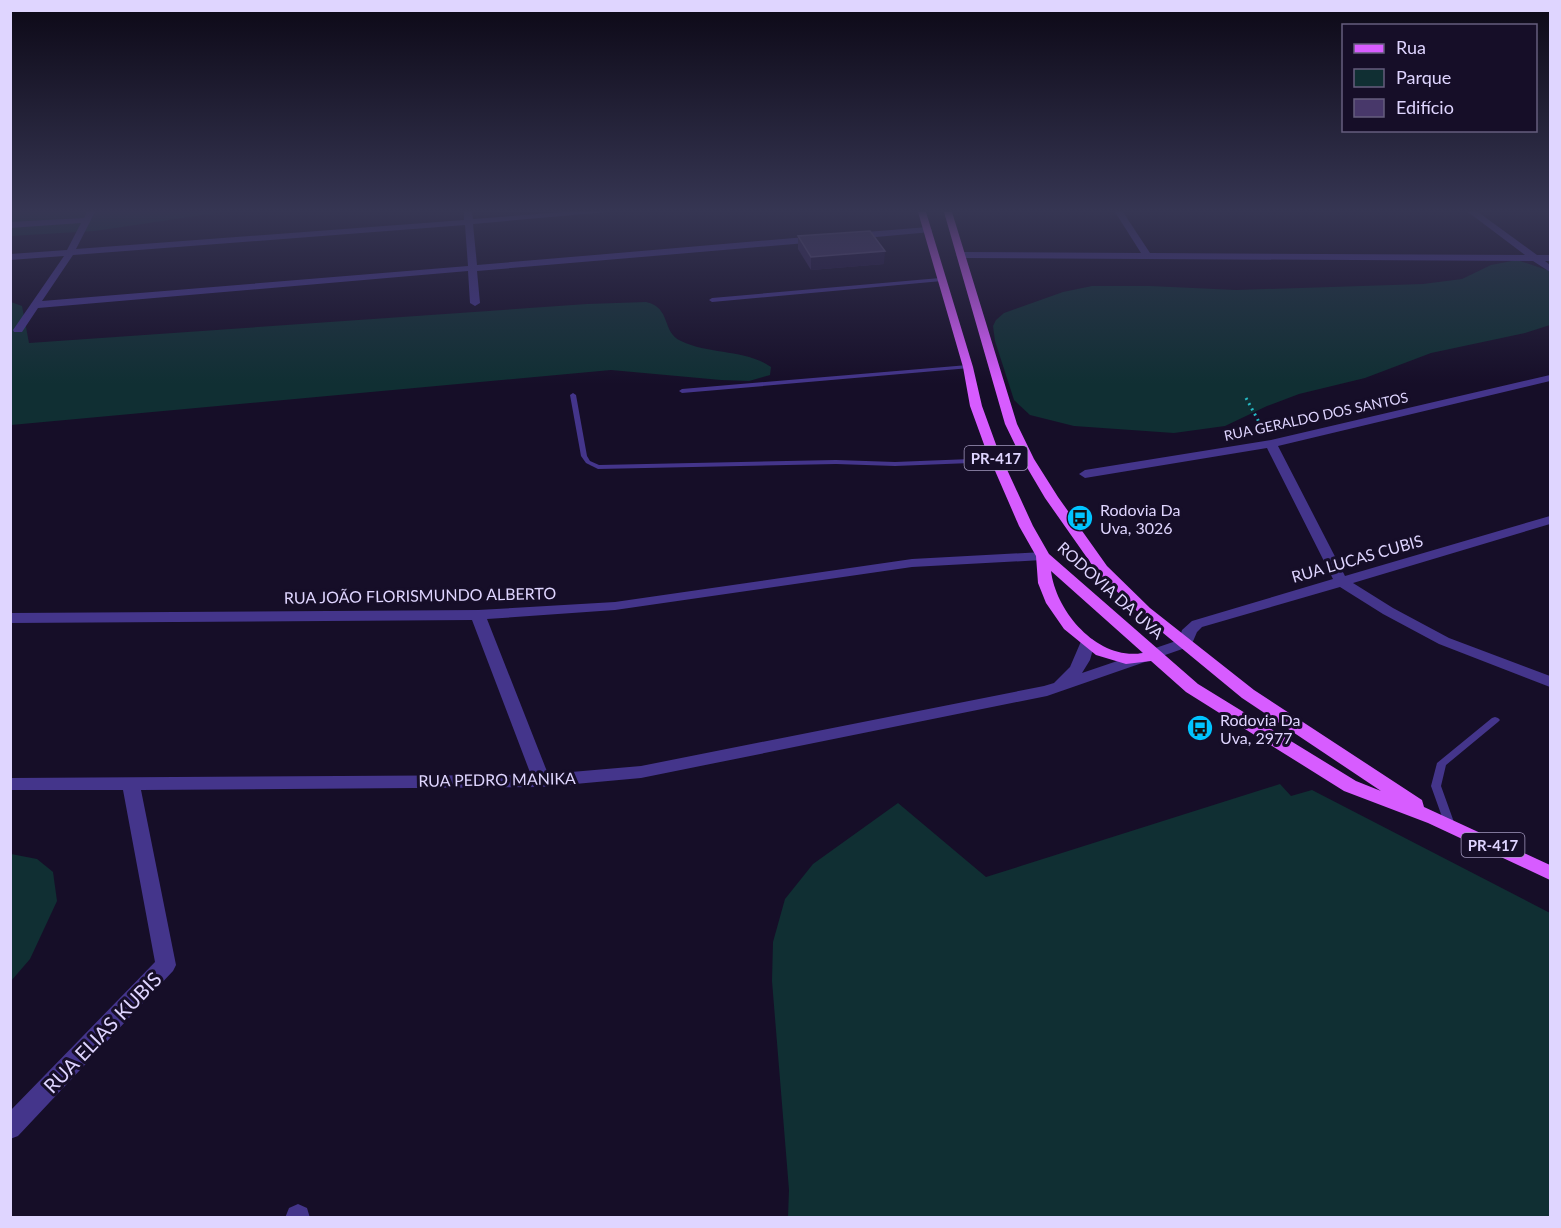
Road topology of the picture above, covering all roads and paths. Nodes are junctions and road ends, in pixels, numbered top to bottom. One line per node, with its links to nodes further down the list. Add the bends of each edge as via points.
1 (59, 269): 9 (street)
2 (457, 269): 9 (street)
3 (472, 269): 8 (street)
4 (937, 269): 6 (main road, RODOVIA DA UVA / PR-417)
5 (965, 269): 25 (main road, RODOVIA DA UVA / PR-417, via 1000,392 1028,459 1102,569 1145,611)
6 (940, 280): 7 (lane); 11 (main road, RODOVIA DA UVA / PR-417)
7 (712, 300)
8 (475, 303)
9 (35, 305): 10 (street)
10 (18, 330)
11 (968, 367): 13 (lane); 17 (main road, RODOVIA DA UVA / PR-417, via 976,406)
12 (1551, 378): 16 (street, RUA GERALDO DOS SANTOS)
13 (682, 391)
14 (573, 395): 17 (lane, via 584,456 598,467)
15 (1246, 398): 16 (path)
16 (1271, 444): 18 (street, RUA GERALDO DOS SANTOS); 21 (street)
17 (996, 460): 20 (main road, RODOVIA DA UVA / PR-417)
18 (1085, 474)
19 (1551, 520): 21 (street, RUA LUCAS CUBIS)
20 (1043, 556): 22 (street, RUA JOÃO FLORISMUNDO ALBERTO, via 912,563 615,606); 24 (main road, via 1049,594); 26 (main road, RODOVIA DA UVA / PR-417)
21 (1341, 581): 25 (street, RUA LUCAS CUBIS, via 1197,624 1190,630); 27 (street, via 1444,641)
22 (478, 615): 23 (street, RUA JOÃO FLORISMUNDO ALBERTO); 30 (street)
23 (10, 618)
24 (1087, 642): 26 (main road, via 1125,658); 28 (street, RUA PEDRO MANIKA, via 1085,657 1077,670)
25 (1186, 643): 26 (street, RUA PEDRO MANIKA); 33 (main road, RODOVIA DA UVA / PR-417, via 1248,694)
26 (1154, 655): 28 (street, RUA PEDRO MANIKA); 33 (main road, RODOVIA DA UVA / PR-417, via 1192,688 1350,786)
27 (1551, 682)
28 (1047, 691): 30 (street, RUA PEDRO MANIKA, via 640,772)
29 (1495, 720): 33 (lane, via 1442,763 1436,786)
30 (542, 781): 31 (street, RUA PEDRO MANIKA)
31 (131, 783): 32 (street, RUA PEDRO MANIKA); 35 (street, RUA ELIAS KUBIS, via 166,965)
32 (10, 784)
33 (1443, 822): 34 (main road, RODOVIA DA UVA / PR-417)
34 (1551, 873)
35 (10, 1128)

